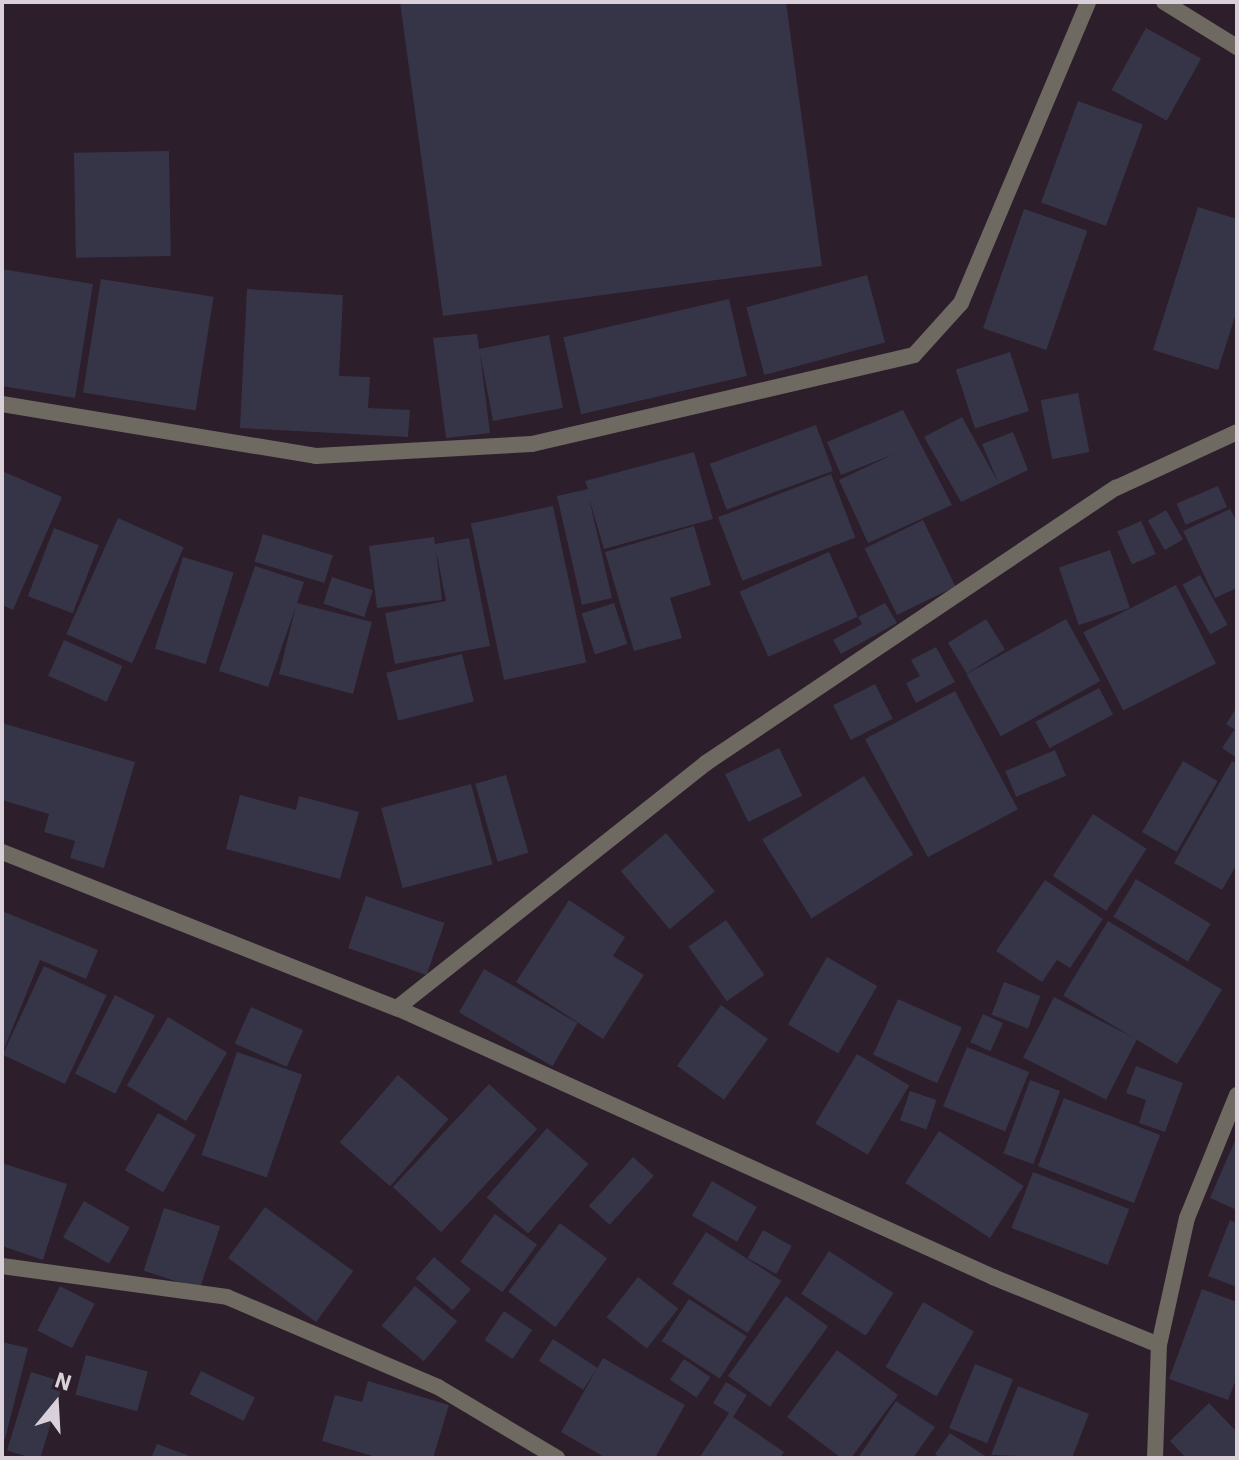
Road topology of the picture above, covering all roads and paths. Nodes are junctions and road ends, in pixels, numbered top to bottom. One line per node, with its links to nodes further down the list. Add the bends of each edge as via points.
1 (1088, 2): 4 (street, via 961,303 914,355 532,444 316,456)
2 (1164, 2): 3 (street)
3 (1237, 47)
4 (2, 404)
5 (1237, 432): 7 (street, via 1116,488 706,763)
6 (2, 852): 7 (street)
7 (397, 1008): 10 (street, via 993,1277)
8 (1237, 1095): 10 (street, via 1187,1218)
9 (2, 1266): 11 (street, via 227,1297 438,1387)
10 (1159, 1345): 12 (street)
11 (557, 1458)
12 (1155, 1458)

